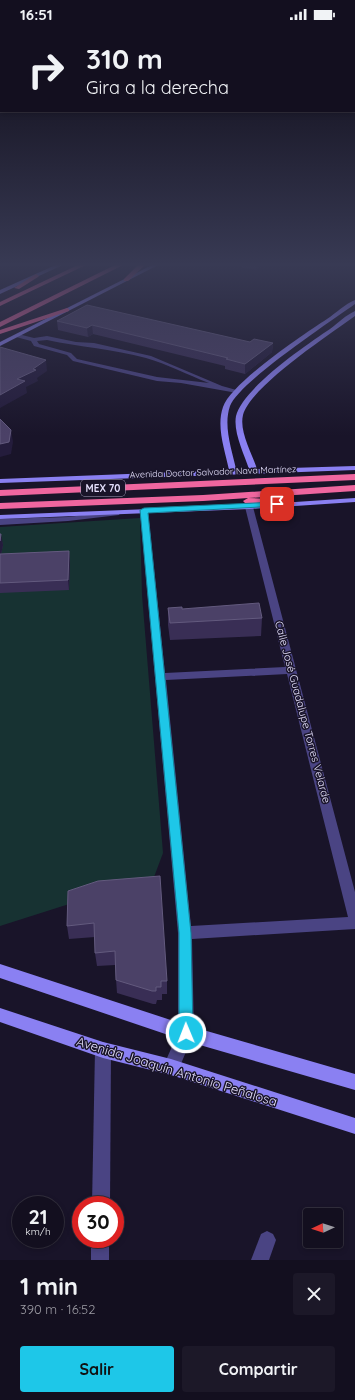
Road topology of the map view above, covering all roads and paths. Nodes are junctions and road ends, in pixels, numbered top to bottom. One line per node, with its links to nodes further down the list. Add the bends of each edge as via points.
1 (9, 320): 6 (highway)
2 (35, 320): 7 (highway)
3 (47, 320): 8 (main road)
4 (329, 320): 12 (main road)
5 (345, 320): 14 (main road)
6 (0, 325)
7 (0, 332)
8 (18, 336): 9 (street); 10 (main road)
9 (34, 340): 11 (street, via 47,338); 13 (street, via 36,345)
10 (0, 344)
11 (76, 344): 13 (street); 15 (street, via 149,357)
12 (290, 349): 14 (main road, via 295,353); 18 (main road)
13 (63, 352): 16 (street, via 75,360 157,379)
14 (288, 364): 20 (main road, via 255,392 240,414)
15 (190, 374): 16 (street); 17 (street)
16 (181, 381): 17 (street)
17 (220, 387): 18 (street)
18 (237, 391): 21 (main road, via 228,403 224,416)
19 (355, 468): 20 (main road, Avenida Doctor Salvador Nava Martínez)
20 (254, 471): 21 (main road, Avenida Doctor Salvador Nava Martínez)
21 (233, 472): 23 (main road, Avenida Doctor Salvador Nava Martínez)
22 (355, 477): 25 (highway, Avenida Doctor Salvador Nava Martínez / MEX 70)
23 (0, 481)
24 (355, 488): 26 (highway, MEX 70)
25 (0, 493)
26 (203, 498): 28 (highway); 29 (highway, MEX 70)
27 (355, 500): 28 (main road)
28 (290, 503): 30 (main road)
29 (0, 506)
30 (249, 506): 31 (main road); 34 (street, Calle José Guadalupe Torres Velarde)
31 (138, 511): 32 (main road); 33 (street, via 68,519); 35 (street)
32 (0, 517)
33 (0, 522)
34 (292, 670): 35 (street); 36 (street, Calle José Guadalupe Torres Velarde)
35 (160, 677): 38 (street)
36 (355, 918)
37 (355, 923): 38 (street)
38 (185, 933): 41 (street)
39 (0, 971): 41 (main road)
40 (0, 1015): 42 (main road, Avenida Joaquín Antonio Peñalosa)
41 (186, 1033): 43 (street); 44 (main road)
42 (103, 1050): 43 (main road, Avenida Joaquín Antonio Peñalosa); 46 (street)
43 (171, 1067): 45 (main road, Avenida Joaquín Antonio Peñalosa)
44 (355, 1082)
45 (355, 1126)
46 (101, 1196)
47 (267, 1240): 50 (street)
48 (100, 1248): 49 (street)
49 (100, 1260)
50 (260, 1260)

